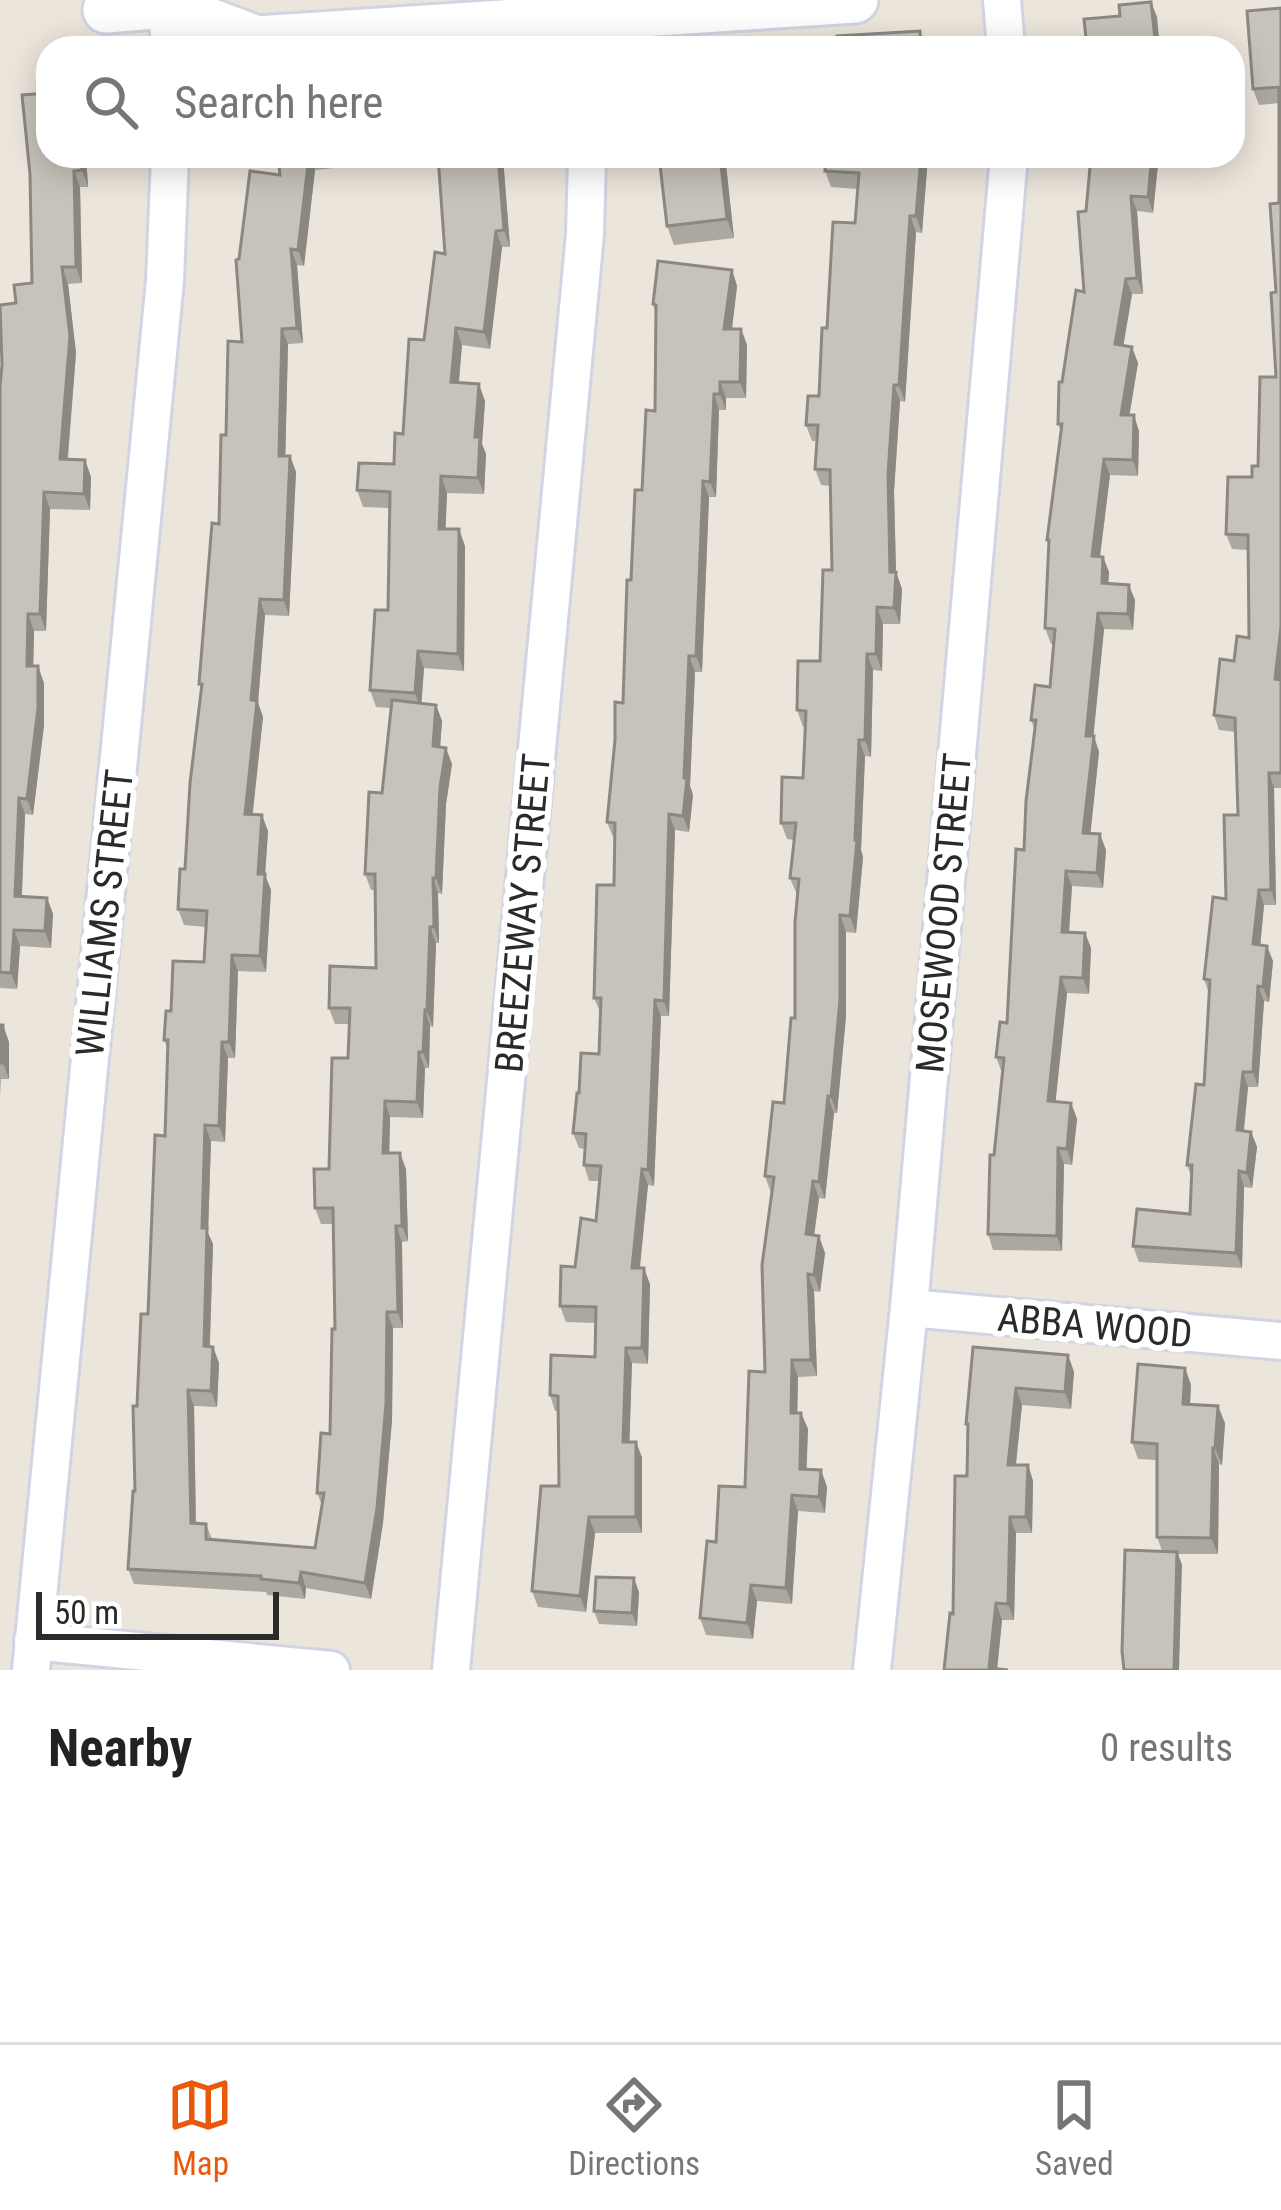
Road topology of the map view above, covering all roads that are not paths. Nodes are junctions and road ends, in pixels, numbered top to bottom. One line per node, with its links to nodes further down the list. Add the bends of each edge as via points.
1 (855, 0): 5 (street)
2 (1001, 0): 8 (street)
3 (106, 10): 4 (street)
4 (171, 18): 6 (street)
5 (586, 22): 7 (street)
6 (244, 36)
7 (314, 36)
8 (1005, 36)
9 (170, 168): 14 (street, WILLIAMS STREET)
10 (587, 168): 16 (street, BREEZEWAY STREET)
11 (1008, 168): 12 (street, MOSEWOOD STREET)
12 (909, 1308): 13 (street, ABBA WOOD); 17 (street, MOSEWOOD STREET)
13 (1281, 1341)
14 (32, 1656): 15 (street)
15 (331, 1670)
16 (451, 1670)
17 (872, 1670)

